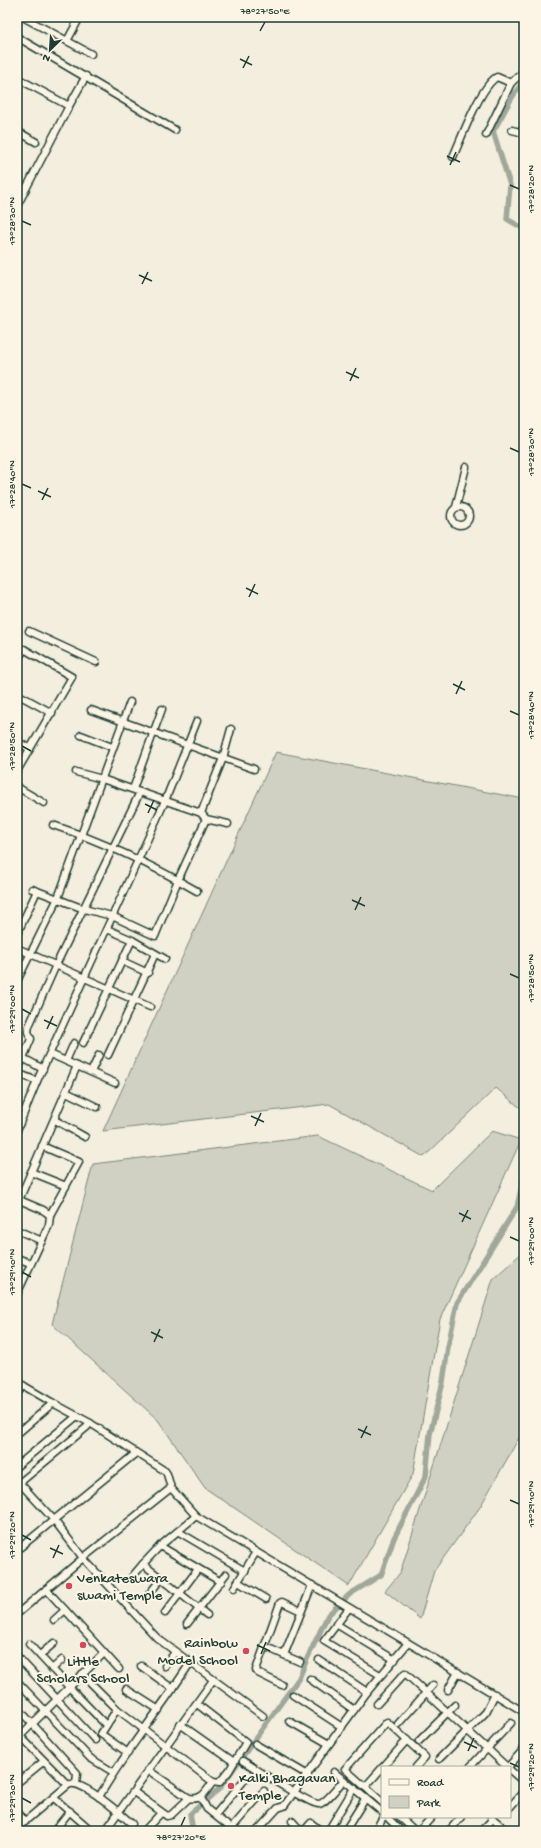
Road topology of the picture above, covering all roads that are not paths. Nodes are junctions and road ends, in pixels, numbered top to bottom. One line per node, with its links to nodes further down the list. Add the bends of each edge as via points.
1 (23, 17): 4 (street)
2 (80, 17): 4 (street)
3 (17, 37): 7 (street)
4 (67, 41): 5 (street)
5 (91, 54)
6 (524, 71): 9 (street)
7 (86, 76): 10 (street); 11 (street)
8 (17, 78): 10 (street)
9 (511, 83): 15 (street); 17 (street, via 497,77 491,80)
10 (69, 106): 18 (street)
11 (175, 130)
12 (512, 130): 14 (street)
13 (17, 131): 16 (street)
14 (524, 133)
15 (486, 135)
16 (36, 142)
17 (453, 156)
18 (17, 206)
19 (466, 467): 20 (street)
20 (456, 508)
21 (28, 631): 23 (street)
22 (17, 661): 28 (street, via 24,649 72,677)
23 (96, 662)
24 (17, 694): 28 (street)
25 (130, 702): 30 (street)
26 (162, 709): 32 (street)
27 (91, 710): 30 (street)
28 (52, 713): 37 (street)
29 (197, 721): 35 (street)
30 (122, 722): 32 (street); 36 (street)
31 (231, 729): 38 (street)
32 (155, 732): 35 (street); 44 (street)
33 (81, 736): 36 (street)
34 (17, 741): 37 (street)
35 (188, 746): 38 (street); 46 (street)
36 (112, 747): 42 (street)
37 (30, 749): 40 (street)
38 (223, 758): 39 (street); 48 (street)
39 (254, 769)
40 (17, 771)
41 (76, 772): 42 (street)
42 (102, 779): 44 (street); 52 (street)
43 (17, 787): 47 (street)
44 (133, 789): 45 (street)
45 (140, 792): 46 (street); 53 (street)
46 (165, 801): 48 (street); 54 (street)
47 (44, 803)
48 (201, 813): 49 (street)
49 (206, 819): 50 (street); 55 (street)
50 (228, 824)
51 (53, 825): 52 (street)
52 (81, 835): 53 (street); 57 (street)
53 (113, 849): 54 (street); 58 (street)
54 (138, 860): 55 (street); 59 (street)
55 (178, 880): 56 (street); 59 (street, via 156,936)
56 (197, 891)
57 (58, 898): 58 (street); 61 (street, via 34,890); 64 (street)
58 (84, 909): 59 (street); 68 (street)
59 (112, 916): 60 (street)
60 (107, 929): 62 (street); 70 (street)
61 (17, 934)
62 (132, 940): 65 (street); 67 (street)
63 (17, 948): 64 (street)
64 (30, 953): 68 (street); 71 (street)
65 (156, 954): 66 (street); 69 (street)
66 (165, 959)
67 (122, 961): 69 (street); 72 (street)
68 (56, 965): 70 (street); 78 (street, via 29,1026 31,1039)
69 (148, 973): 73 (street)
70 (85, 978): 72 (street); 79 (street)
71 (17, 980)
72 (110, 989): 73 (street); 76 (street)
73 (135, 1000): 74 (street); 81 (street)
74 (150, 1007)
75 (74, 1043): 83 (street)
76 (83, 1043)
77 (17, 1047): 78 (street)
78 (26, 1051): 82 (street)
79 (50, 1054): 83 (street); 85 (street)
80 (100, 1055): 87 (street)
81 (108, 1055)
82 (23, 1058): 85 (street); 86 (street)
83 (66, 1061): 84 (street)
84 (77, 1066): 87 (street); 90 (street)
85 (43, 1069): 88 (street)
86 (17, 1072): 88 (street)
87 (91, 1072): 89 (street)
88 (37, 1081): 93 (street)
89 (116, 1084)
90 (66, 1092): 91 (street); 92 (street)
91 (97, 1107)
92 (54, 1120): 94 (street); 95 (street)
93 (17, 1130)
94 (85, 1137)
95 (42, 1146): 96 (street); 97 (street, via 79,1162)
96 (31, 1172): 97 (street); 98 (street)
97 (66, 1186): 99 (street)
98 (18, 1200): 99 (street)
99 (50, 1215): 101 (street)
100 (17, 1230): 101 (street)
101 (42, 1241): 103 (street)
102 (17, 1258): 103 (street)
103 (30, 1263): 104 (street)
104 (17, 1293)
105 (17, 1381): 106 (street)
106 (24, 1386): 107 (street); 108 (street)
107 (17, 1393)
108 (53, 1403): 109 (street); 111 (street)
109 (77, 1416): 110 (street); 113 (street)
110 (90, 1423): 112 (street); 114 (street)
111 (17, 1434)
112 (136, 1453): 115 (street, via 165,1471); 117 (street)
113 (17, 1466)
114 (18, 1483): 117 (street)
115 (171, 1488): 116 (street); 122 (street)
116 (196, 1516): 118 (street); 121 (street)
117 (54, 1520): 120 (street); 122 (street)
118 (179, 1532): 119 (street); 125 (street)
119 (160, 1546): 123 (street); 124 (street)
120 (17, 1550)
121 (256, 1552): 125 (street); 130 (street)
122 (83, 1558): 131 (street); 149 (street, via 157,1638)
123 (143, 1564): 127 (street); 128 (street)
124 (198, 1569): 129 (street); 133 (street)
125 (245, 1571): 134 (street, via 236,1585)
126 (226, 1574): 129 (street)
127 (132, 1577)
128 (161, 1578): 132 (street); 133 (street)
129 (221, 1582): 135 (street)
130 (312, 1585): 136 (street); 138 (street)
131 (46, 1589): 137 (street); 140 (street)
132 (149, 1594)
133 (180, 1594): 135 (street); 139 (street)
134 (266, 1599)
135 (199, 1608): 141 (street); 143 (street)
136 (349, 1608): 144 (street); 146 (street)
137 (65, 1610): 142 (street); 150 (street)
138 (301, 1611): 148 (street, via 280,1603); 151 (street)
139 (165, 1613)
140 (17, 1614)
141 (207, 1614)
142 (54, 1620)
143 (186, 1624)
144 (336, 1624): 156 (street); 165 (street, via 324,1641)
145 (54, 1643): 153 (street)
146 (408, 1643): 156 (street); 163 (street)
147 (29, 1644): 153 (street)
148 (264, 1646): 151 (street); 169 (street, via 256,1672)
149 (175, 1652): 158 (street); 160 (street)
150 (104, 1653): 162 (street); 164 (street)
151 (284, 1655): 157 (street)
152 (17, 1656): 179 (street)
153 (40, 1656): 161 (street)
154 (62, 1660): 161 (street)
155 (319, 1660): 175 (street)
156 (394, 1660): 165 (street)
157 (300, 1662)
158 (190, 1663): 167 (street); 173 (street)
159 (141, 1666): 173 (street)
160 (165, 1666)
161 (52, 1669): 171 (street)
162 (119, 1669)
163 (458, 1672): 174 (street); 177 (street)
164 (82, 1674): 171 (street); 184 (street)
165 (380, 1674): 175 (street)
166 (310, 1679): 186 (street)
167 (213, 1680): 180 (street); 190 (street)
168 (17, 1681): 187 (street)
169 (282, 1685)
170 (433, 1685): 176 (street)
171 (69, 1688): 179 (street); 196 (street)
172 (126, 1689): 185 (street)
173 (173, 1689): 185 (street)
174 (448, 1690)
175 (367, 1692): 186 (street)
176 (426, 1692): 181 (street, via 405,1673); 188 (street); 195 (street)
177 (495, 1694): 189 (street); 198 (street, via 486,1712)
178 (293, 1695): 197 (street)
179 (57, 1699): 187 (street); 201 (street)
180 (197, 1704): 194 (street); 213 (street, via 246,1741)
181 (377, 1704)
182 (455, 1705): 188 (street)
183 (17, 1707): 193 (street)
184 (117, 1709): 196 (street); 199 (street)
185 (159, 1710): 199 (street)
186 (354, 1710): 197 (street)
187 (45, 1712): 193 (street); 222 (street, via 90,1758)
188 (446, 1712): 198 (street); 203 (street)
189 (524, 1712)
190 (263, 1716)
191 (289, 1721): 205 (street)
192 (511, 1723): 207 (street)
193 (33, 1724): 200 (street); 230 (street, via 77,1773)
194 (180, 1724): 206 (street); 213 (street)
195 (398, 1724)
196 (106, 1725): 209 (street, via 100,1734)
197 (342, 1726): 205 (street)
198 (467, 1730): 207 (street); 210 (street)
199 (144, 1731): 206 (street); 209 (street)
200 (18, 1736): 211 (street)
201 (95, 1740)
202 (407, 1740): 214 (street); 215 (street, via 425,1757); 232 (street, via 387,1722 345,1769)
203 (419, 1741)
204 (256, 1744): 224 (street)
205 (329, 1744): 224 (street)
206 (164, 1747): 219 (street); 227 (street)
207 (488, 1749): 216 (street); 217 (street)
208 (524, 1749): 218 (street)
209 (128, 1753): 222 (street)
210 (439, 1759)
211 (44, 1761): 229 (street); 231 (street)
212 (243, 1761): 237 (street)
213 (234, 1762): 227 (street, via 223,1780 219,1783)
214 (385, 1766)
215 (417, 1766)
216 (471, 1766)
217 (507, 1766)
218 (509, 1766)
219 (148, 1770): 236 (street); 240 (street)
220 (381, 1770): 232 (street)
221 (511, 1771): 228 (street)
222 (113, 1772): 238 (street)
223 (334, 1772): 226 (street)
224 (308, 1775): 237 (street)
225 (246, 1778): 250 (street)
226 (344, 1780): 233 (street); 237 (street, via 320,1804)
227 (213, 1782): 241 (street)
228 (524, 1782)
229 (17, 1783)
230 (76, 1784): 231 (street); 238 (street)
231 (68, 1785): 239 (street)
232 (365, 1787): 243 (street)
233 (354, 1788): 242 (street); 270 (street)
234 (264, 1791): 262 (street)
235 (524, 1791): 244 (street)
236 (134, 1792): 248 (street); 249 (street)
237 (295, 1793): 263 (street, via 284,1806 278,1808)
238 (99, 1797): 248 (street)
239 (54, 1798): 246 (street); 258 (street)
240 (189, 1798): 241 (street); 249 (street, via 171,1815)
241 (201, 1798): 250 (street, via 207,1809)
242 (365, 1799): 247 (street); 271 (street)
243 (381, 1801)
244 (511, 1805)
245 (17, 1811): 258 (street)
246 (70, 1811): 261 (street); 264 (street)
247 (381, 1811)
248 (119, 1812): 259 (street); 266 (street)
249 (161, 1813): 267 (street)
250 (215, 1815): 262 (street)
251 (382, 1818): 272 (street)
252 (388, 1818): 273 (street)
253 (402, 1818): 274 (street)
254 (431, 1818): 275 (street)
255 (460, 1818): 276 (street)
256 (492, 1818): 277 (street); 278 (street)
257 (292, 1821): 268 (street)
258 (25, 1822): 260 (street)
259 (132, 1824)
260 (17, 1828)
261 (85, 1829): 265 (street)
262 (232, 1830)
263 (262, 1830)
264 (54, 1831)
265 (92, 1831)
266 (105, 1831)
267 (144, 1831)
268 (303, 1831): 269 (street, via 311,1823)
269 (321, 1831)
270 (328, 1831)
271 (345, 1831)
272 (375, 1831)
273 (401, 1831)
274 (415, 1831)
275 (419, 1831)
276 (449, 1831)
277 (481, 1831)
278 (507, 1831)

